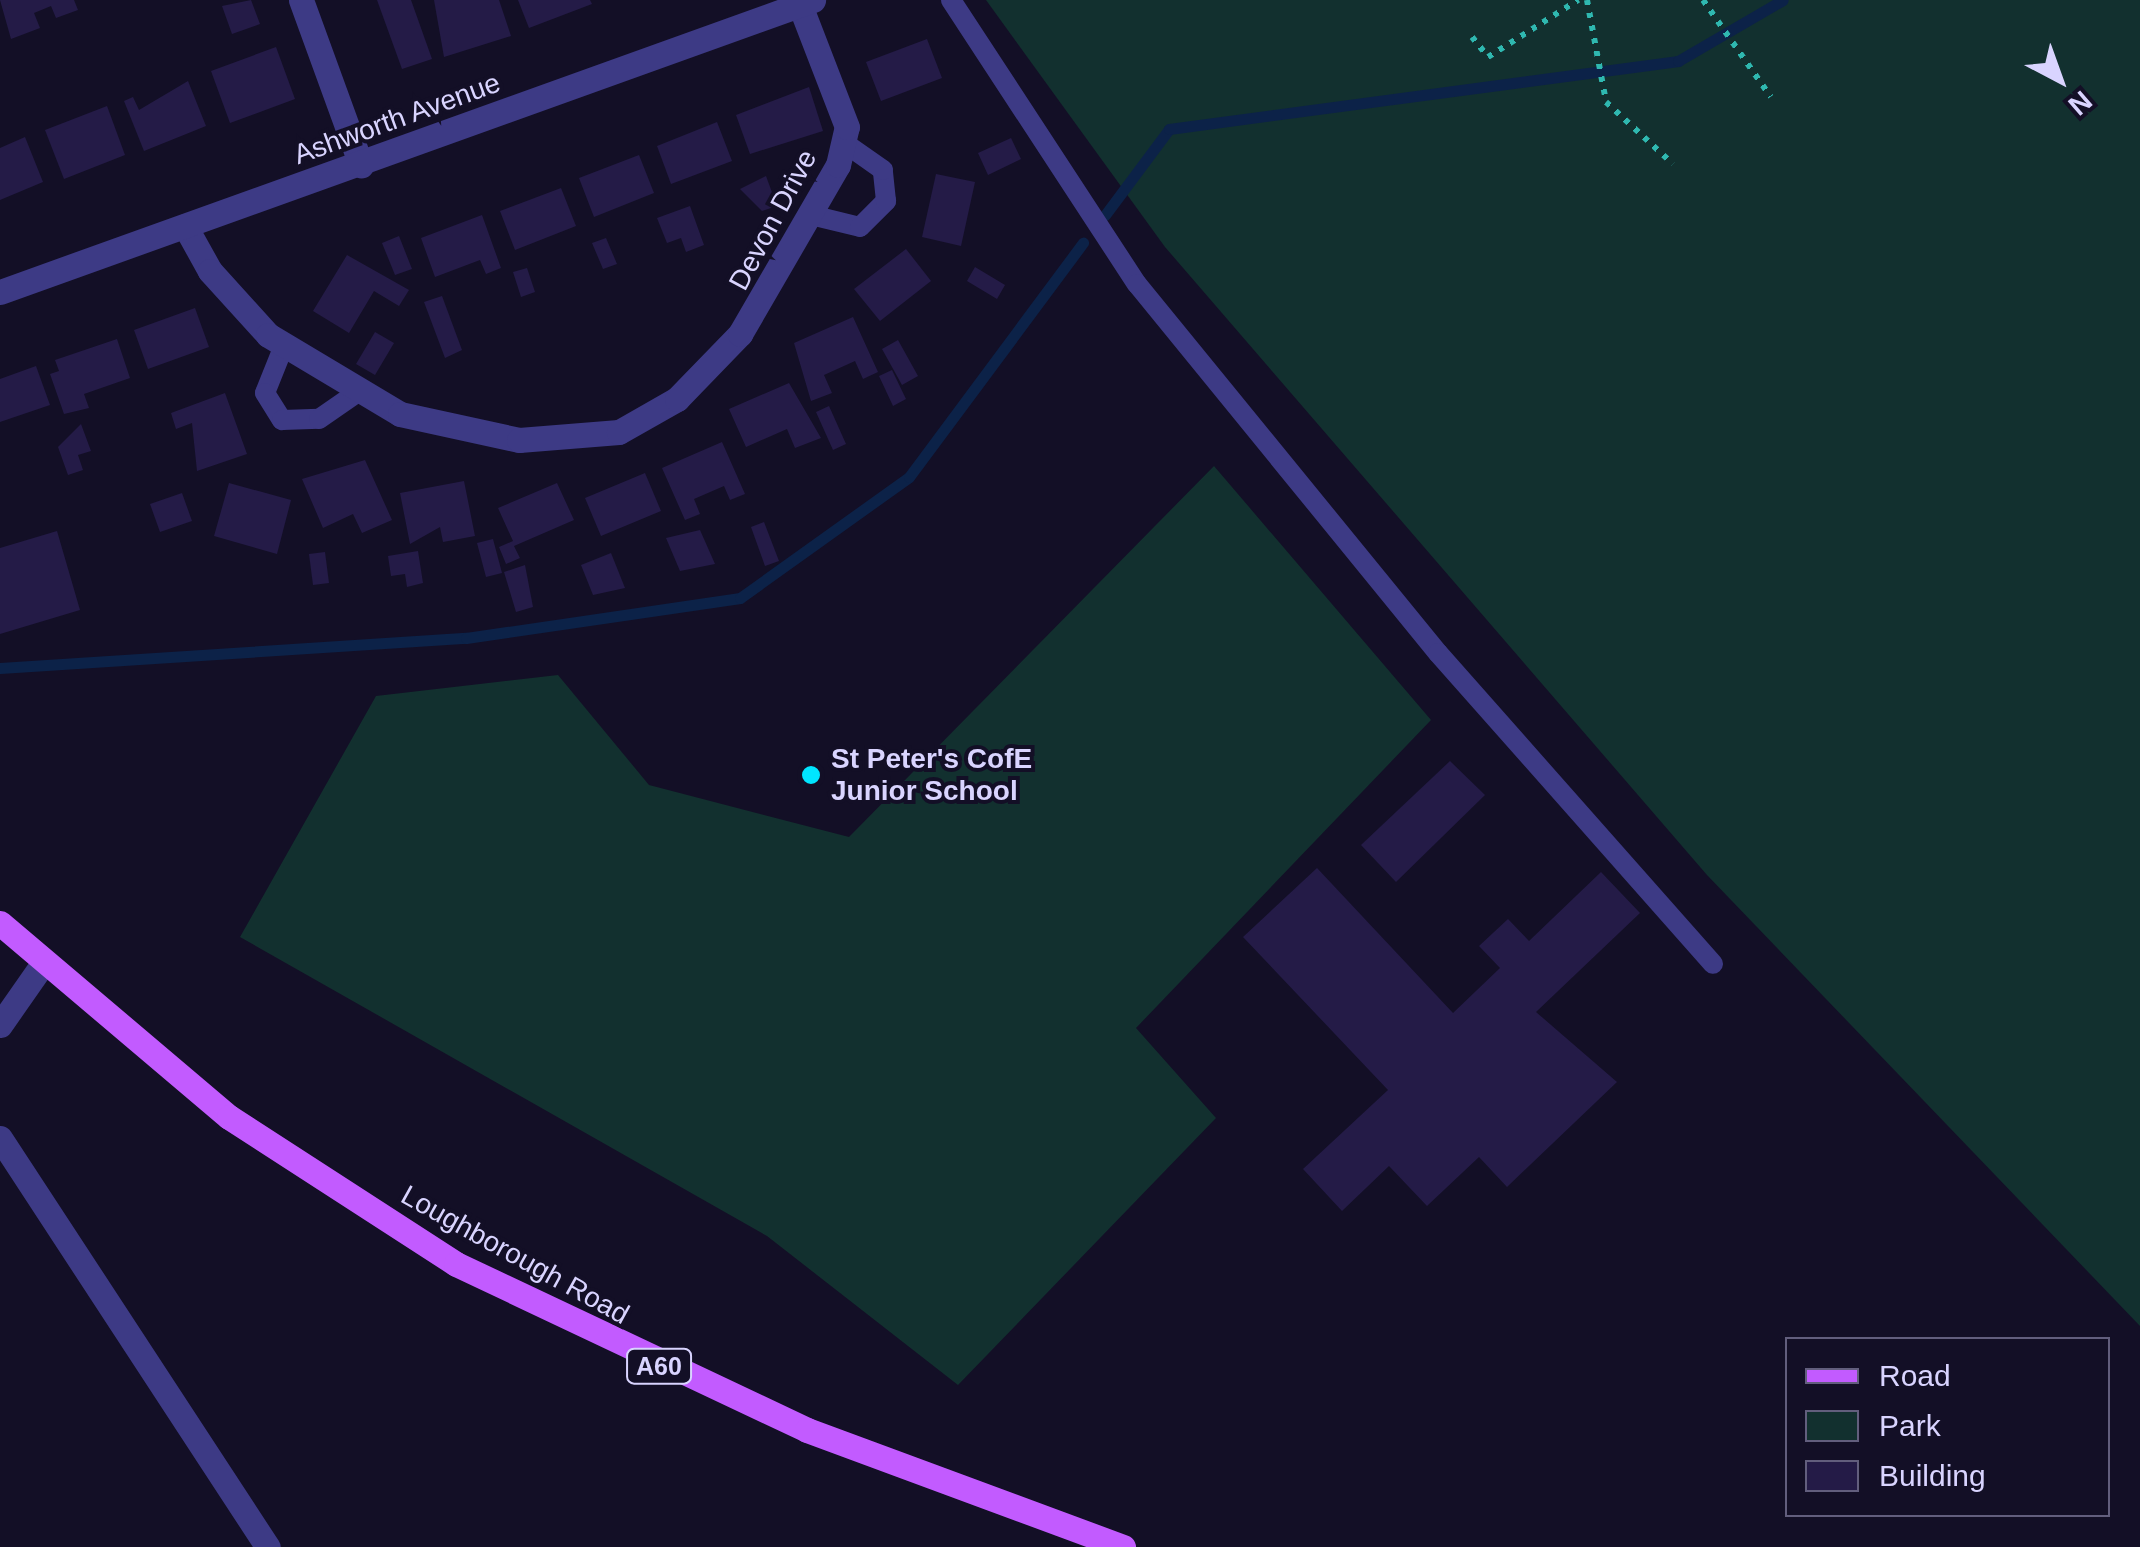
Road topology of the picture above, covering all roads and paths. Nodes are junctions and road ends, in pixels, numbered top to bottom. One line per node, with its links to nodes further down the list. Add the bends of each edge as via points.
1 (301, 0): 11 (street)
2 (951, 0): 18 (lane, via 1136,284 1438,653)
3 (1578, 0): 7 (path, via 1488,57)
4 (1587, 0): 10 (path, via 1600,87 1610,108)
5 (1703, 0): 8 (path)
6 (806, 2): 9 (street, Devon Drive); 11 (street, Ashworth Avenue)
7 (1472, 37)
8 (1770, 97)
9 (846, 144): 12 (street, Devon Drive); 12 (lane, via 883,170 886,201 860,227)
10 (1673, 164)
11 (361, 165): 13 (street, Ashworth Avenue)
12 (815, 216): 16 (street, Devon Drive, via 740,334 677,399 619,432 555,440 468,434)
13 (185, 226): 14 (street, Ashworth Avenue); 15 (street, Devon Drive, via 210,272)
14 (0, 292)
15 (283, 348): 16 (street, Devon Drive); 16 (lane, via 265,393 282,420 319,419)
16 (358, 392)
17 (0, 923): 19 (main road, Loughborough Road / A60)
18 (1714, 964)
19 (42, 965): 20 (street); 23 (main road, Loughborough Road / A60, via 229,1116 456,1264 806,1430)
20 (0, 1025)
21 (0, 1138): 22 (street)
22 (268, 1547)
23 (1123, 1547)

